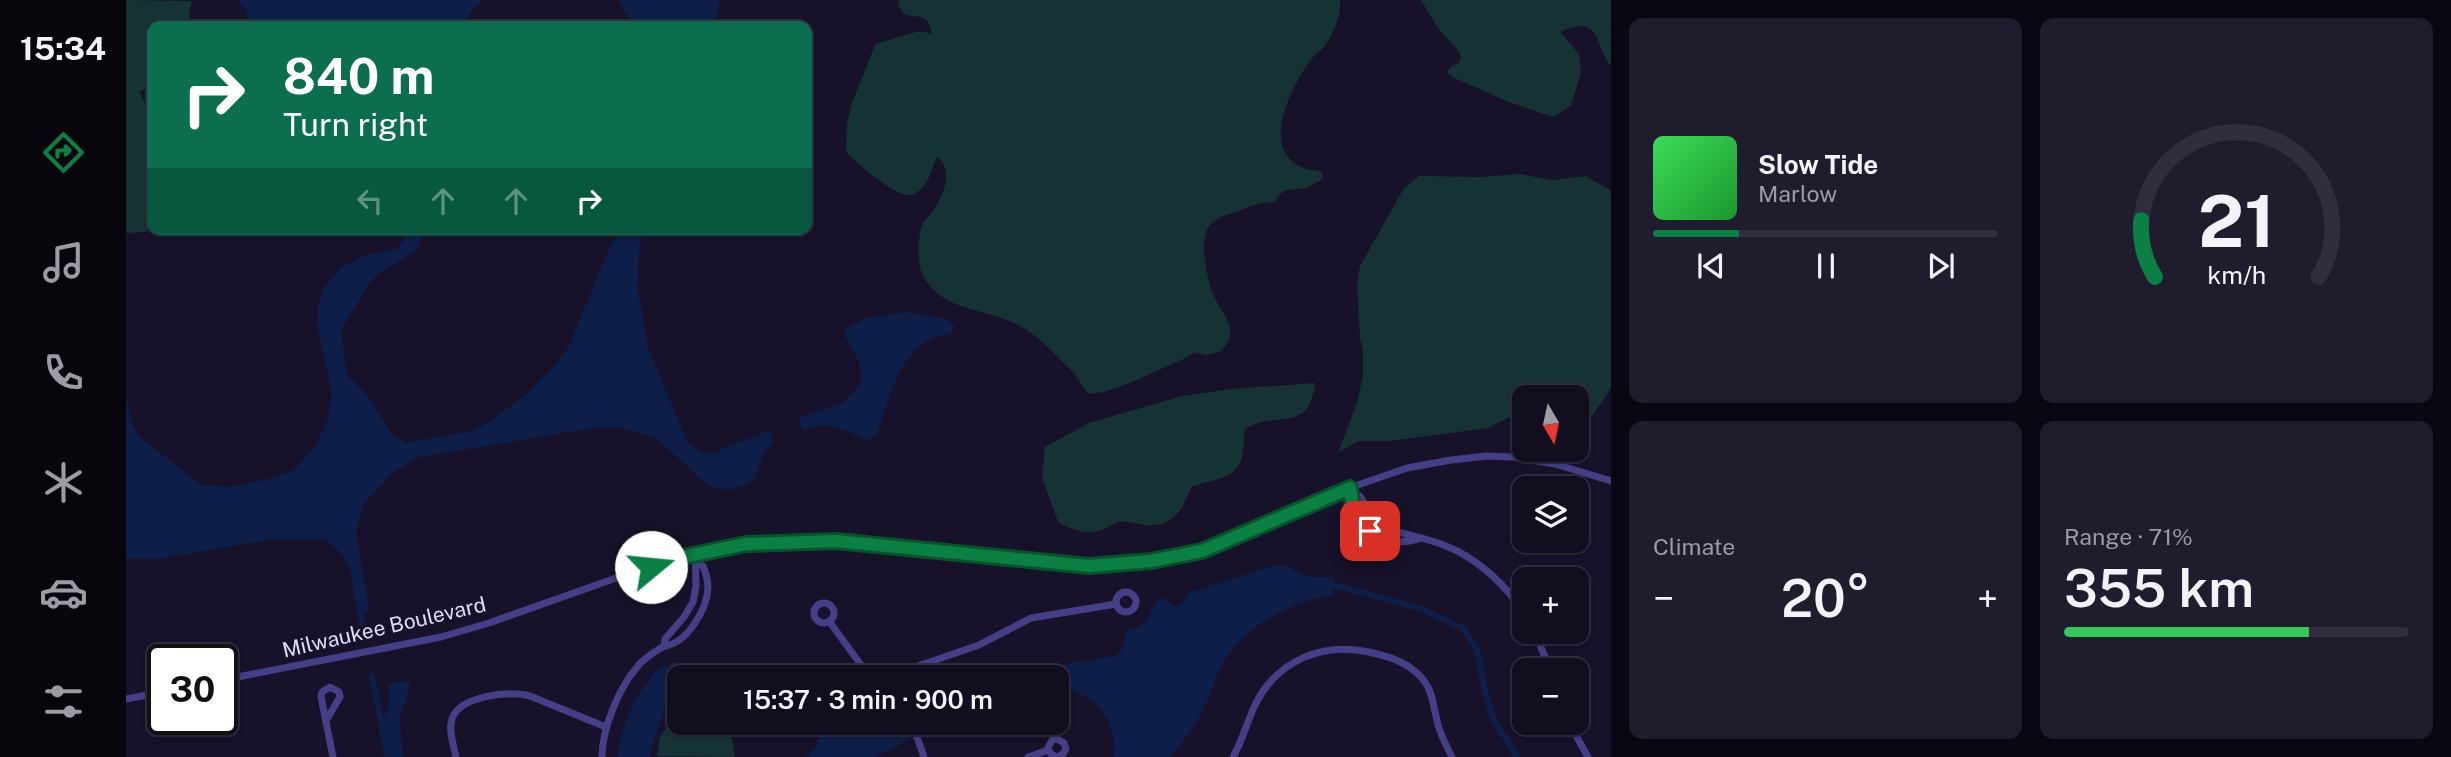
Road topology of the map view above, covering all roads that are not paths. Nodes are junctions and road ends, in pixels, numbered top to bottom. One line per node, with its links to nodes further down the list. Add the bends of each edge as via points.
1 (1611, 481): 2 (street, Milwaukee Boulevard, via 1555,464 1487,456 1408,468)
2 (1351, 491): 3 (street, via 1360,496); 4 (street, via 1353,508); 6 (street, Milwaukee Boulevard, via 1202,551 1151,561 1089,566 836,541 746,544)
3 (1378, 522): 4 (street); 5 (street, via 1392,531)
4 (1370, 531): 5 (street, via 1399,544)
5 (1422, 538): 8 (street, via 1455,550)
6 (695, 554): 7 (street); 16 (street, Milwaukee Boulevard, via 441,637)
7 (697, 564): 10 (street, via 695,593); 12 (street, via 703,566 708,588)
8 (1512, 596)
9 (1116, 604): 15 (street, via 1031,618 979,645)
10 (684, 617): 12 (street); 13 (street)
11 (829, 621): 14 (street)
12 (693, 625): 13 (street, via 673,645)
13 (664, 646): 20 (street, via 631,675)
14 (861, 665)
15 (925, 665)
16 (238, 677)
17 (147, 695): 18 (street)
18 (126, 698)
19 (327, 719): 24 (street)
20 (606, 727): 25 (street, via 530,696 504,694 468,702 455,712 451,725); 26 (street)
21 (916, 735): 27 (street)
22 (1576, 735): 32 (street)
23 (1048, 751): 28 (street); 29 (street); 29 (street, via 1052,740 1062,741 1066,749)
24 (334, 757)
25 (456, 757)
26 (602, 757)
27 (924, 757)
28 (1028, 757)
29 (1057, 757)
30 (1233, 757): 31 (street, via 1256,703 1279,673 1305,656 1344,649 1391,658 1413,669 1429,690)
31 (1452, 757)
32 (1588, 757)

